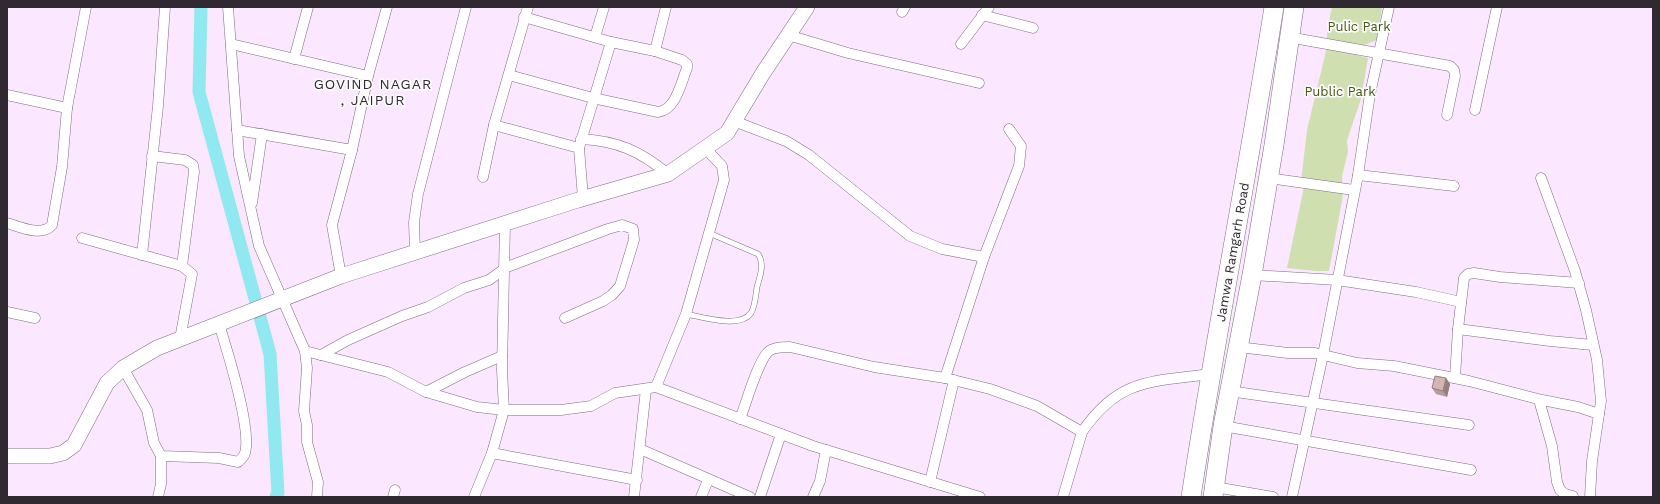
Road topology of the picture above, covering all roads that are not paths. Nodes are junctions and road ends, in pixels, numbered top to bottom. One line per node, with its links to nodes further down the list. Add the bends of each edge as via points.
1 (86, 7): 32 (street)
2 (165, 7): 43 (street)
3 (228, 7): 22 (street)
4 (308, 7): 26 (street)
5 (387, 7): 28 (street)
6 (466, 7): 57 (street, via 418,194 414,222)
7 (528, 7): 16 (street)
8 (604, 7): 19 (street)
9 (666, 7): 24 (street)
10 (807, 7): 18 (street)
11 (1274, 7): 82 (highway, Jamwa Ramgarh Road)
12 (1294, 7): 20 (highway, Jamwa Ramgarh Road)
13 (1389, 7): 25 (street)
14 (1497, 7): 33 (street)
15 (985, 11): 17 (street); 23 (street)
16 (524, 17): 19 (street); 27 (street)
17 (1033, 28)
18 (788, 35): 29 (street, via 848,53); 35 (street)
19 (595, 37): 21 (street)
20 (1288, 37): 25 (street); 47 (highway, Jamwa Ramgarh Road)
21 (611, 42): 24 (street); 31 (street)
22 (231, 44): 26 (street); 38 (street)
23 (961, 44)
24 (655, 51): 31 (street, via 687,64 668,109 658,112)
25 (1379, 53): 34 (street, via 1450,66 1455,76); 45 (street)
26 (294, 59): 28 (street)
27 (509, 75): 31 (street); 36 (street)
28 (368, 76): 42 (street)
29 (979, 82)
30 (7, 95): 32 (street)
31 (593, 98): 40 (street)
32 (67, 108): 53 (street, via 62,167 52,225 42,232)
33 (1475, 110)
34 (1448, 115)
35 (734, 121): 41 (street, via 727,133); 59 (street, via 786,141 809,155 910,236 942,249)
36 (494, 125): 40 (street); 46 (street)
37 (1009, 129): 59 (street, via 1021,146 1020,160)
38 (237, 130): 39 (street); 52 (street, via 239,156)
39 (262, 134): 42 (street); 52 (street)
40 (580, 144): 44 (street, via 600,140 636,151); 51 (street)
41 (705, 148): 44 (street); 55 (street, via 722,166 724,180)
42 (352, 150): 63 (street, via 332,225)
43 (152, 156): 58 (street); 60 (street, via 185,160 193,165)
44 (668, 174): 51 (street)
45 (1358, 175): 49 (street); 50 (street)
46 (483, 177)
47 (1268, 178): 50 (street); 62 (highway, Jamwa Ramgarh Road)
48 (1541, 178): 65 (street)
49 (1454, 186)
50 (1354, 190): 64 (street)
51 (583, 198): 54 (street)
52 (251, 209): 66 (street)
53 (7, 223)
54 (505, 223): 57 (street); 61 (street)
55 (709, 233): 69 (street); 69 (lane, via 758,254 761,259 762,269 751,313 744,319 734,322)
56 (82, 238): 58 (street)
57 (415, 253): 63 (street)
58 (142, 255): 60 (street)
59 (984, 258): 84 (street)
60 (182, 266): 74 (street, via 192,274)
61 (505, 269): 71 (street, via 608,229 622,225 633,229 634,240 620,286 603,301); 79 (street, via 489,280 464,288 428,307 348,340); 80 (street)
62 (1252, 275): 64 (street); 76 (highway, Jamwa Ramgarh Road)
63 (341, 276): 66 (street)
64 (1337, 280): 67 (street); 78 (street)
65 (1579, 282): 67 (street, via 1468,274 1464,278); 75 (street)
66 (275, 302): 72 (street); 77 (street)
67 (1461, 302): 73 (street)
68 (7, 312): 70 (street)
69 (686, 314): 85 (street)
70 (35, 318)
71 (565, 318)
72 (219, 324): 74 (street); 102 (street, via 242,412 247,438 246,452 238,462 219,458)
73 (1458, 329): 75 (street); 83 (street)
74 (180, 339): 81 (street, via 157,348)
75 (1593, 345): 91 (street, via 1601,401)
76 (1238, 347): 78 (street); 86 (highway, Jamwa Ramgarh Road)
77 (304, 352): 79 (street); 110 (street, via 307,368 304,411 307,442 318,482)
78 (1324, 355): 83 (street, via 1357,363 1394,366); 89 (street)
79 (321, 356): 87 (street, via 388,372)
80 (502, 356): 87 (street); 90 (street)
81 (123, 368): 101 (street, via 107,382 74,445 63,453 50,456); 102 (street, via 147,410 154,443)
82 (1210, 374): 95 (street, via 1147,382 1129,388 1110,399 1092,417); 119 (highway, Jamwa Ramgarh Road)
83 (1455, 378): 88 (street)
84 (949, 379): 92 (street, via 874,367 790,347 780,347 770,350 762,361); 95 (street, via 990,389 1037,406); 106 (street)
85 (651, 388): 90 (street, via 615,393 591,406 561,410); 92 (street); 98 (street)
86 (1229, 391): 89 (street); 94 (highway, Jamwa Ramgarh Road)
87 (426, 392): 90 (street, via 477,407)
88 (1539, 400): 91 (street, via 1578,407); 108 (street, via 1552,446 1557,482 1560,490)
89 (1313, 402): 93 (street); 97 (street)
90 (504, 410): 100 (street)
91 (1599, 414): 123 (street)
92 (740, 419): 96 (street)
93 (1469, 425)
94 (1223, 426): 97 (street); 107 (highway, Jamwa Ramgarh Road)
95 (1082, 432): 118 (street)
96 (781, 434): 99 (street); 115 (street)
97 (1305, 439): 103 (street); 121 (street)
98 (640, 448): 104 (street); 105 (street)
99 (826, 450): 106 (street); 116 (street, via 820,480)
100 (492, 453): 104 (street); 111 (street)
101 (7, 456)
102 (161, 456): 109 (street)
103 (1471, 470)
104 (637, 480): 112 (street)
105 (708, 480): 113 (street); 114 (street)
106 (930, 482): 117 (street)
107 (1214, 492): 120 (street)
108 (1573, 496): 122 (street)
109 (158, 497)
110 (317, 497)
111 (474, 497)
112 (634, 497)
113 (701, 497)
114 (750, 497)
115 (760, 497)
116 (813, 497)
117 (980, 497)
118 (1062, 497)
119 (1191, 497)
120 (1273, 497)
121 (1292, 497)
122 (1584, 497)
123 (1590, 497)

